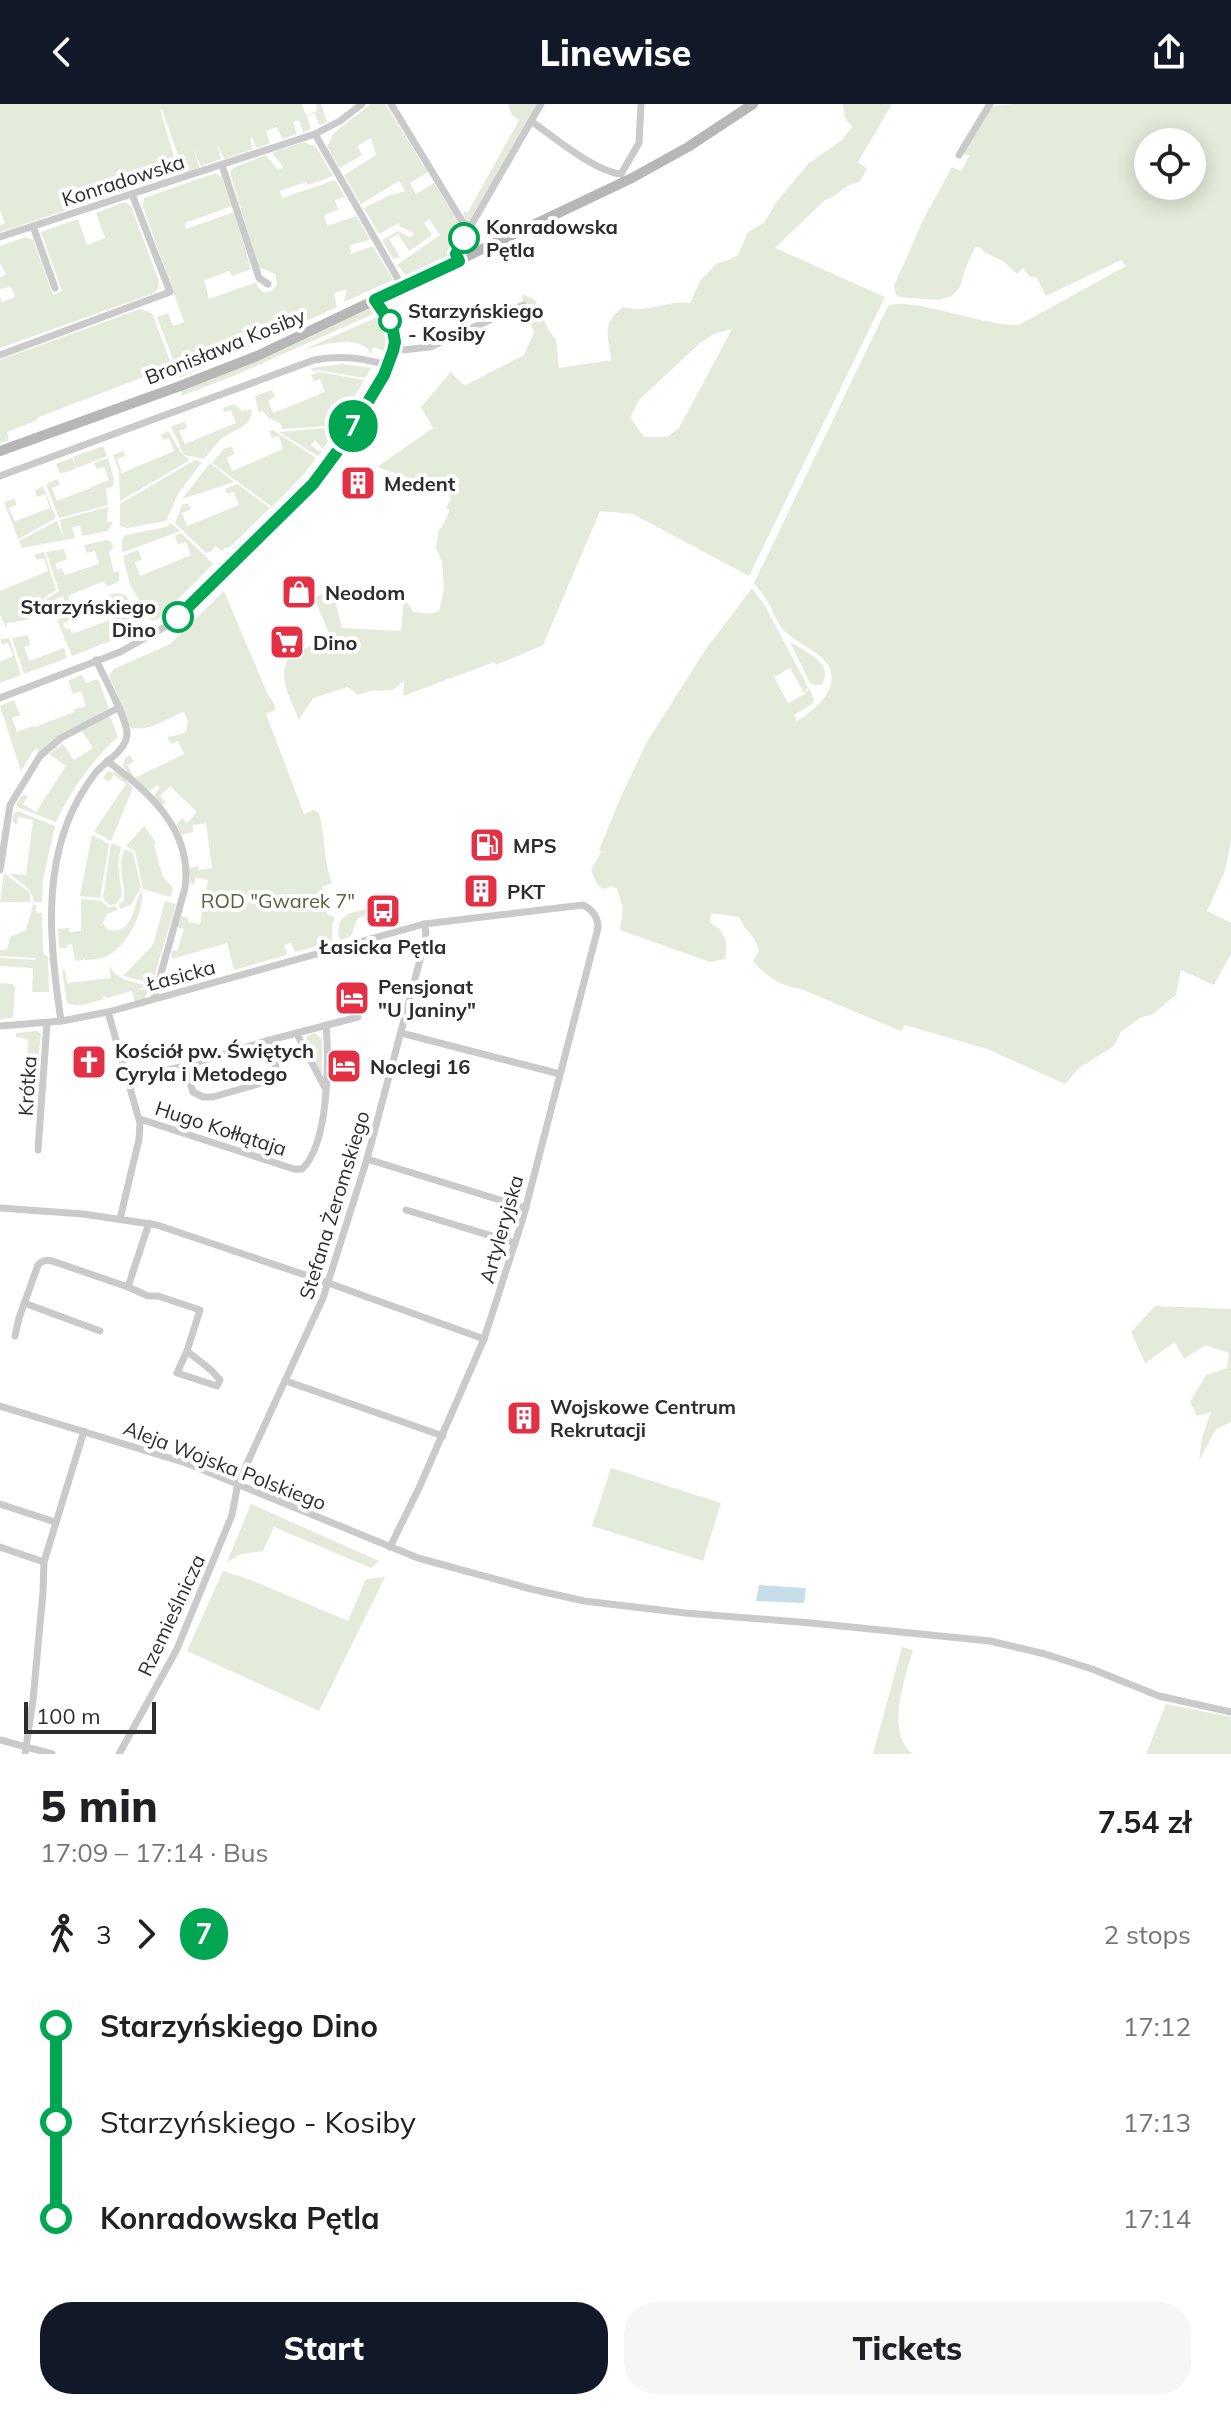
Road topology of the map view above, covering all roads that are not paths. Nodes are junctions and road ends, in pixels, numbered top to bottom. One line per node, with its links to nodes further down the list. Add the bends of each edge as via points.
1 (362, 104): 8 (street, Konradowska)
2 (391, 104): 14 (street)
3 (541, 104): 7 (street)
4 (641, 104): 11 (street, via 639,143)
5 (753, 104): 11 (street, Bronisława Kosiby, via 688,147)
6 (990, 104): 9 (street)
7 (531, 121): 11 (street); 14 (street)
8 (315, 134): 10 (street, Konradowska); 18 (street)
9 (959, 155)
10 (222, 165): 12 (street, Konradowska); 17 (street, via 259,278)
11 (623, 178): 16 (street, Bronisława Kosiby)
12 (132, 194): 13 (street, Konradowska); 23 (street, via 170,292)
13 (33, 226): 15 (street, Konradowska); 19 (street)
14 (470, 227): 16 (street, via 456,254)
15 (0, 237)
16 (459, 261): 18 (street, Bronisława Kosiby)
17 (268, 284)
18 (402, 286): 20 (street, Bronisława Kosiby)
19 (55, 288)
20 (375, 300): 22 (street, via 392,325); 25 (street, Bronisława Kosiby, via 257,356)
21 (523, 305): 22 (street, via 430,347)
22 (393, 351): 24 (street)
23 (0, 355)
24 (388, 366): 26 (street, Bronisława Kosiby, via 339,356 314,360); 27 (street, via 335,456 306,491 172,623)
25 (0, 451)
26 (0, 476)
27 (96, 660): 28 (street); 29 (street)
28 (0, 698)
29 (118, 708): 30 (street, via 126,737); 31 (street, via 61,738 40,756 10,805)
30 (107, 761): 33 (street, via 168,818 184,856 185,888); 36 (street, via 78,799 57,853 52,934)
31 (0, 870)
32 (424, 924): 33 (street, Łasicka); 40 (street, Stefana Żeromskiego, via 425,941); 44 (street, Artyleryjska, via 589,908 598,928)
33 (154, 998): 34 (street, Łasicka)
34 (108, 1012): 36 (street, Łasicka); 45 (street)
35 (358, 1017): 38 (street, Hugo Kołłątaja)
36 (61, 1021): 37 (street, Łasicka)
37 (47, 1023): 39 (street, Łasicka); 48 (street, Krótka)
38 (326, 1025): 41 (street, Hugo Kołłątaja); 46 (street, Hugo Kołłątaja)
39 (0, 1026)
40 (401, 1033): 44 (street); 49 (street, Stefana Żeromskiego)
41 (297, 1034): 42 (street, Hugo Kołłątaja); 46 (street)
42 (268, 1040): 43 (street, Hugo Kołłątaja); 43 (street, Hugo Kołłątaja, via 279,1078 203,1097 193,1092)
43 (185, 1066): 45 (street, Hugo Kołłątaja)
44 (560, 1074): 51 (street, Artyleryjska)
45 (129, 1079): 47 (street)
46 (325, 1088): 47 (street, Hugo Kołłątaja, via 313,1152 302,1169)
47 (140, 1119): 53 (street)
48 (38, 1150)
49 (367, 1159): 51 (street); 56 (street, Stefana Żeromskiego)
50 (0, 1208): 53 (street)
51 (526, 1208): 55 (street, Artyleryjska)
52 (406, 1210): 55 (street)
53 (120, 1219): 54 (street)
54 (149, 1223): 56 (street); 57 (street)
55 (515, 1243): 61 (street, Artyleryjska)
56 (328, 1283): 61 (street); 63 (street, Stefana Żeromskiego)
57 (128, 1287): 58 (street, via 42,1261); 62 (street, via 200,1310)
58 (24, 1303): 59 (street); 60 (street)
59 (100, 1331)
60 (15, 1336)
61 (484, 1339): 66 (street, Artyleryjska)
62 (187, 1351): 62 (street, via 220,1380 217,1386 177,1373)
63 (286, 1381): 66 (street); 67 (street, Stefana Żeromskiego)
64 (0, 1406): 65 (street, Aleja Wojska Polskiego)
65 (84, 1431): 67 (street, Aleja Wojska Polskiego); 69 (street)
66 (443, 1436): 71 (street, Artyleryjska)
67 (238, 1483): 71 (street, Aleja Wojska Polskiego); 77 (street, Rzemieślnicza, via 232,1515 176,1651)
68 (0, 1504): 69 (street)
69 (55, 1522): 72 (street)
70 (0, 1547): 72 (street)
71 (390, 1547): 73 (street, Aleja Wojska Polskiego, via 436,1564 584,1601 990,1641 1092,1669 1159,1696)
72 (44, 1562): 75 (street)
73 (1231, 1712)
74 (0, 1740): 75 (street)
75 (26, 1750): 76 (street)
76 (52, 1754)
77 (119, 1754)

